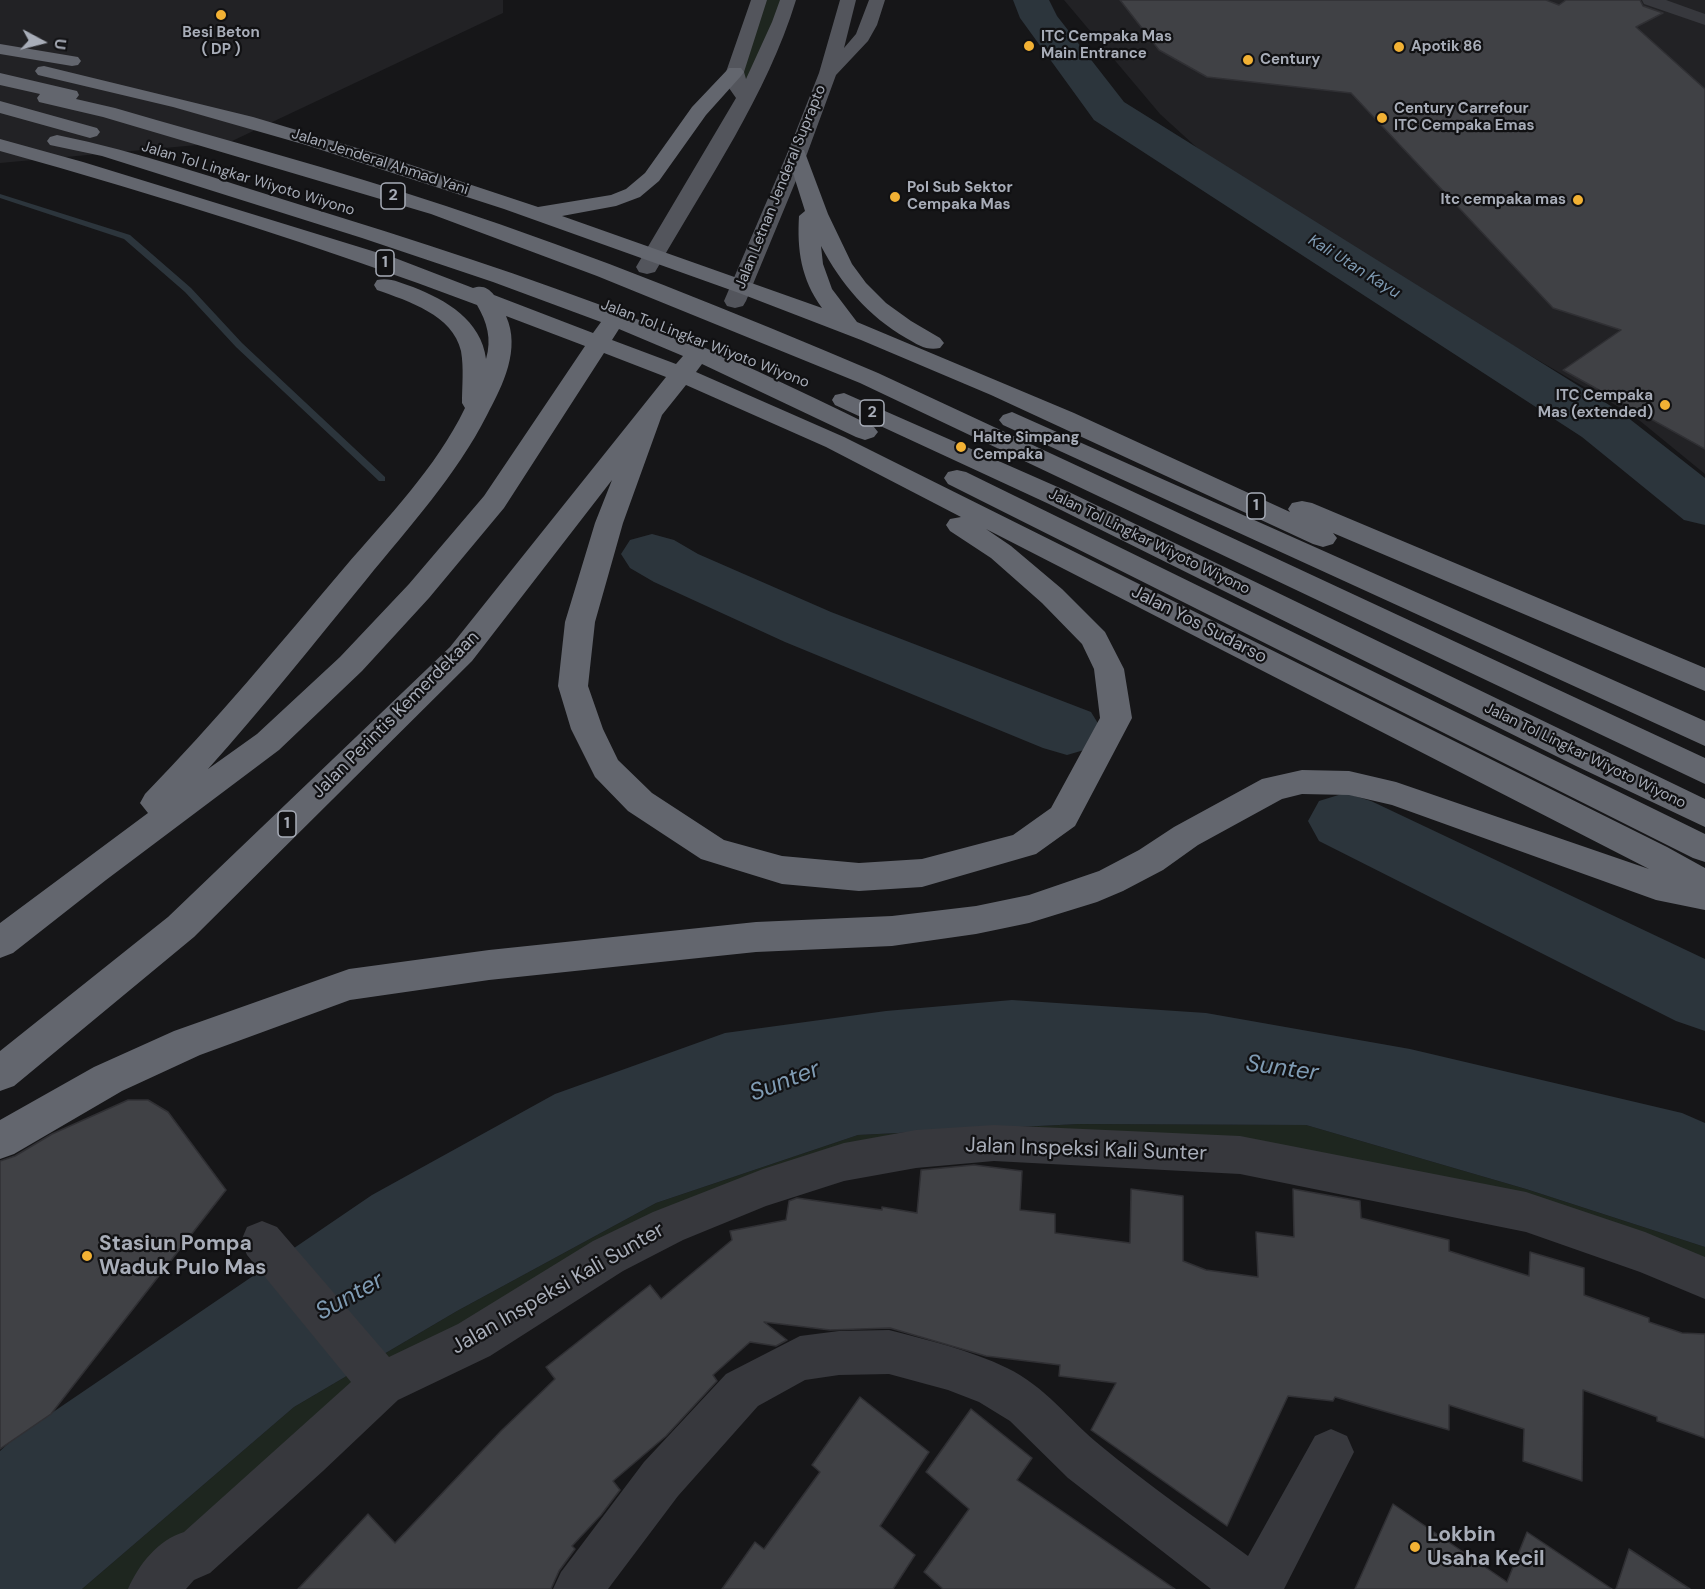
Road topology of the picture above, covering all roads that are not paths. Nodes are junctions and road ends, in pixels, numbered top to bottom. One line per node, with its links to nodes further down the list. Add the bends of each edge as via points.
1 (759, 0): 10 (main road)
2 (788, 0): 14 (main road)
3 (848, 0): 11 (main road, Jalan Letnan Jenderal Suprapto)
4 (877, 0): 11 (main road, Jalan Letnan Jenderal Suprapto, via 862,40)
5 (1650, 0): 6 (street)
6 (1705, 20)
7 (0, 49): 9 (highway)
8 (0, 62): 28 (highway, Jalan Jenderal Ahmad Yani / 1, via 200,107 286,132 499,200)
9 (123, 70)
10 (735, 72): 14 (main road, via 738,88); 25 (highway, via 699,111 652,177 633,193 616,200)
11 (828, 73): 20 (main road, Jalan Letnan Jenderal Suprapto)
12 (0, 79): 22 (highway, Jalan Jenderal Ahmad Yani / 1, via 192,123)
13 (0, 88): 39 (highway, Jalan Tol Lingkar Wiyoto Wiyono / 2, via 108,112 438,210 775,338 879,383)
14 (746, 98): 27 (main road)
15 (254, 105): 18 (highway)
16 (0, 106): 40 (highway, Jalan Tol Lingkar Wiyoto Wiyono / 2, via 327,201 766,365 1059,498)
17 (0, 129): 26 (highway, 1, via 105,151)
18 (346, 143): 22 (highway); 23 (highway, via 421,168 425,173)
19 (0, 145): 32 (highway, 1, via 387,263)
20 (797, 154): 24 (highway); 28 (main road, Jalan Letnan Jenderal Suprapto)
21 (0, 166): 34 (highway, via 317,260 401,290 433,306 451,316 472,347)
22 (376, 174): 23 (highway, Jalan Jenderal Ahmad Yani / 1)
23 (423, 188): 25 (highway, Jalan Jenderal Ahmad Yani / 1)
24 (811, 200): 31 (highway, via 809,245 823,297); 36 (highway, via 822,230 846,273 884,315 909,332 1319,516)
25 (512, 219): 27 (highway, Jalan Jenderal Ahmad Yani / 1)
26 (455, 262): 30 (highway, 1); 34 (highway, via 487,302 499,325 500,354)
27 (647, 267): 28 (highway, Jalan Jenderal Ahmad Yani / 1); 29 (highway); 30 (highway)
28 (743, 295): 29 (highway); 31 (highway, 1); 32 (highway, Jalan Perintis Kemerdekaan / 1); 37 (highway, 1, via 886,343 1123,444)
29 (674, 308): 30 (highway); 32 (highway)
30 (614, 319): 32 (highway, 1); 42 (highway, via 494,502 351,664 268,742)
31 (877, 358): 38 (highway, 1)
32 (693, 365): 33 (highway, Jalan Perintis Kemerdekaan / 1); 35 (highway, Jalan Yos Sudarso / 1); 41 (highway, Jalan Yos Sudarso / 1, via 760,380)
33 (650, 414): 35 (highway, via 609,523 580,622 573,686 587,729 606,768 640,802 713,850 782,870 859,877 922,873 1024,845 1063,817 1116,718 1109,669 1094,639 1001,552); 46 (highway, Jalan Perintis Kemerdekaan / 1, via 461,654 181,927)
34 (474, 417): 42 (highway, via 448,458 204,754)
35 (836, 442): 43 (highway, Jalan Yos Sudarso / 1, via 1655,856)
36 (1705, 680)
37 (1705, 710)
38 (1705, 734)
39 (1705, 772)
40 (1705, 814)
41 (1705, 849)
42 (94, 870): 45 (highway)
43 (1705, 885)
44 (1705, 896): 47 (highway, via 1668,890 1396,794 1348,783 1302,782 1275,788 1186,836 1151,860 1085,892 1029,909 892,931 756,937 489,965 349,985 187,1042 108,1079)
45 (0, 943)
46 (0, 1074)
47 (0, 1141)
48 (268, 1247): 50 (street)
49 (1705, 1278): 50 (street, Jalan Inspeksi Kali Sunter, via 1526,1212 1240,1155 994,1143 916,1149 844,1162 752,1192 628,1246 474,1340)
50 (377, 1377): 52 (street, Jalan Inspeksi Kali Sunter, via 307,1455 193,1556 183,1556)
51 (1331, 1452): 55 (street)
52 (153, 1589)
53 (578, 1589): 54 (street, via 661,1479 742,1390 800,1358 889,1352 992,1384 1026,1405 1084,1462)
54 (1251, 1589)
55 (1257, 1589)

